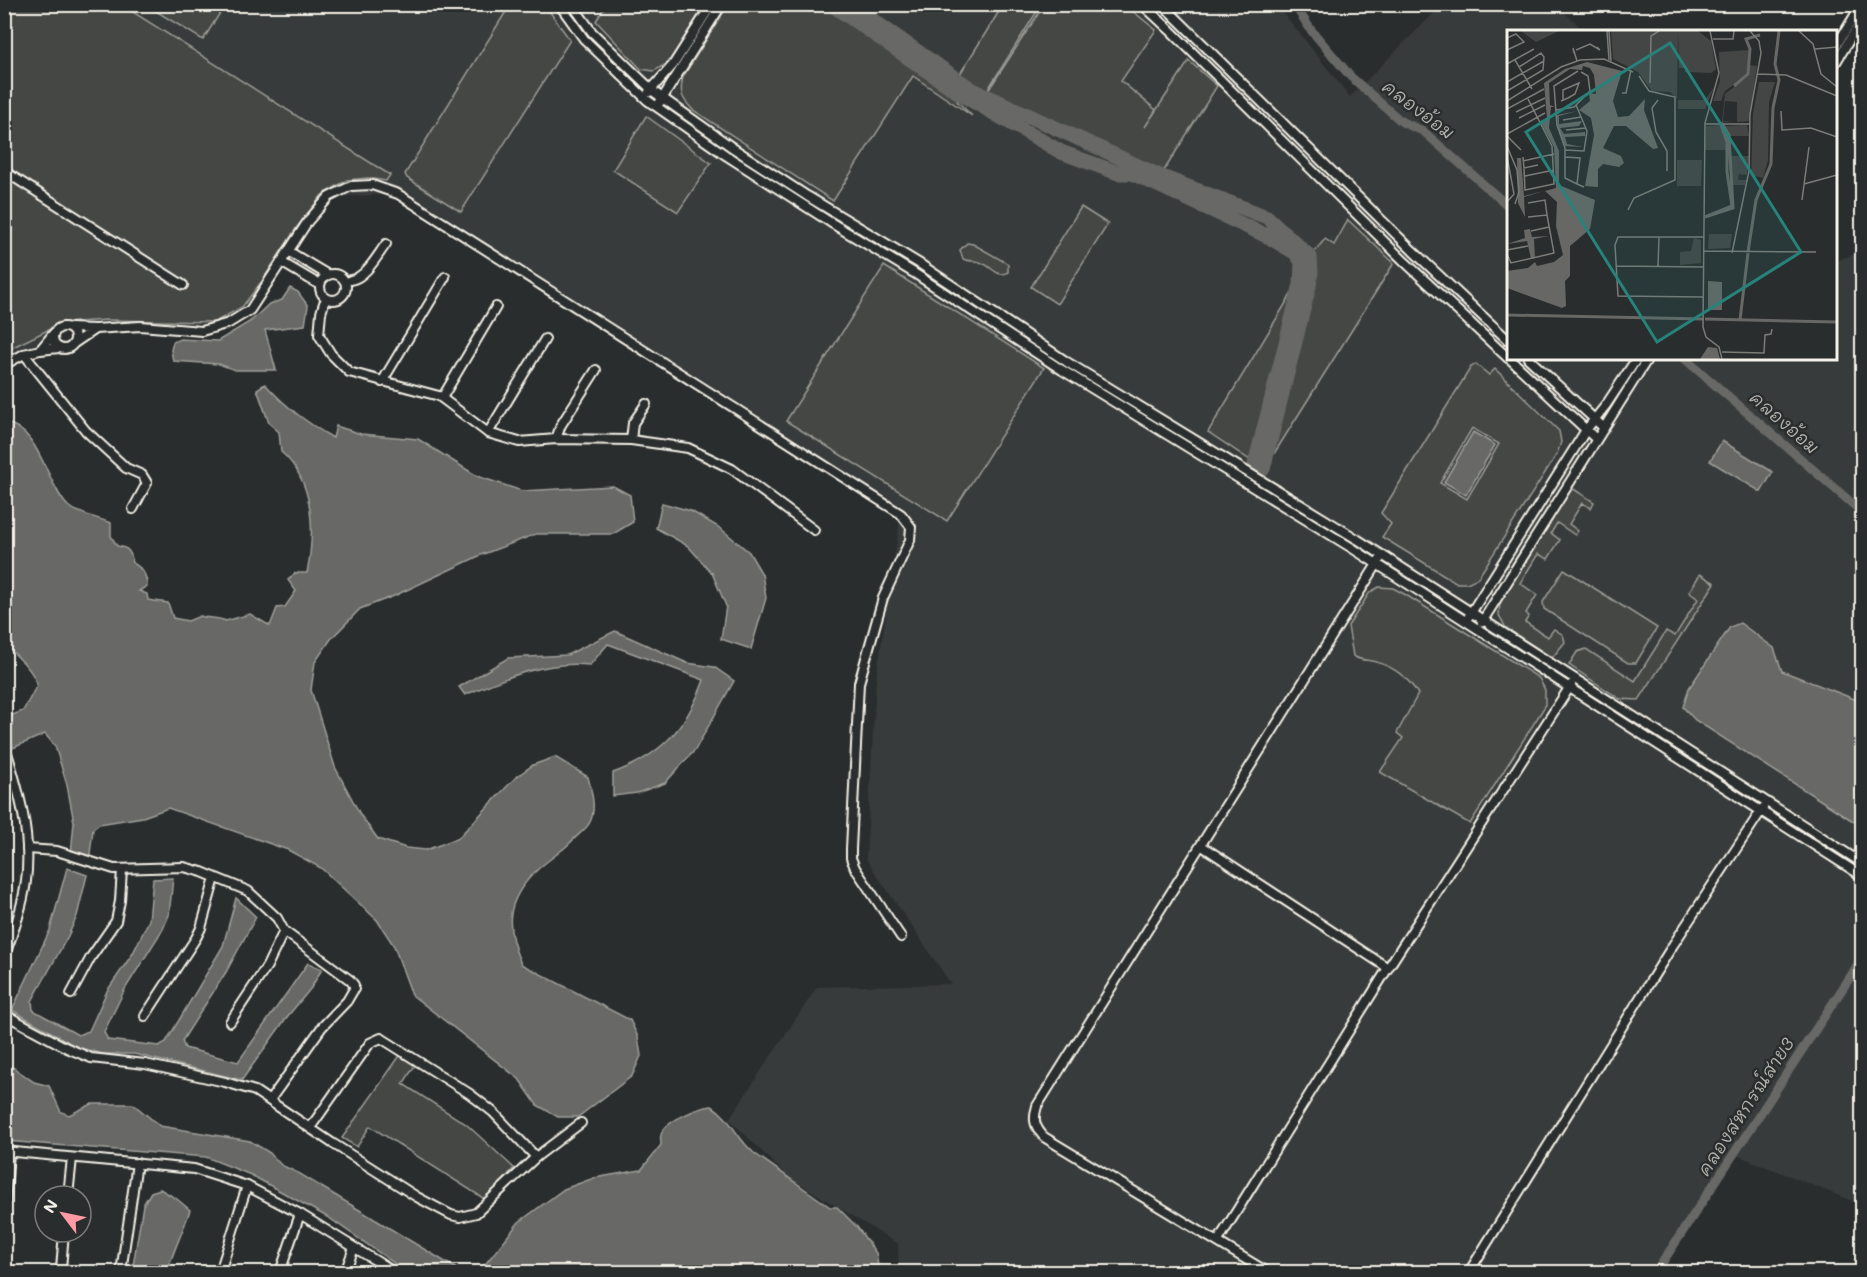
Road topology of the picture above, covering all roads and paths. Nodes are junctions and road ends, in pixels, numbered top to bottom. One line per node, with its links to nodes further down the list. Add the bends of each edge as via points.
1 (559, 4): 12 (street, via 584,39)
2 (572, 4): 11 (street, via 592,32)
3 (712, 4): 11 (street, via 673,65)
4 (722, 4): 13 (street)
5 (1142, 4): 38 (street, via 1404,261)
6 (1162, 4): 32 (street)
7 (1862, 4): 9 (street)
8 (1863, 19): 10 (street)
9 (1837, 44)
10 (1837, 60)
11 (651, 90): 12 (street); 13 (street)
12 (644, 98): 14 (street)
13 (662, 98): 14 (street); 57 (street, via 1067,362)
14 (656, 107): 58 (street, via 1062,370)
15 (4, 171): 23 (street)
16 (386, 244): 22 (street, via 364,273)
17 (288, 251): 18 (street); 19 (street); 76 (street, via 329,196 351,186 372,185 398,194 901,514 910,527 909,540 883,598 859,683 851,858)
18 (281, 262): 24 (street); 30 (street, via 250,310 230,323 202,330 140,326)
19 (328, 275): 20 (street); 24 (street)
20 (341, 277): 22 (street); 25 (street)
21 (445, 277): 45 (street)
22 (351, 280): 25 (street)
23 (183, 285)
24 (321, 289): 26 (street, via 326,297); 27 (street)
25 (346, 289): 26 (street)
26 (334, 299): 27 (street)
27 (324, 303): 45 (street, via 319,335 331,354 349,372)
28 (496, 307): 46 (street)
29 (69, 328): 30 (street); 31 (street, via 61,327); 34 (street, via 74,334)
30 (96, 329): 34 (street)
31 (55, 332): 35 (street, via 54,343); 36 (street)
32 (1507, 338)
33 (545, 339): 51 (street)
34 (73, 344): 35 (street)
35 (59, 348): 36 (street)
36 (40, 350): 37 (street)
37 (24, 354): 43 (street); 55 (street, via 86,431 126,468 146,479)
38 (1507, 356)
39 (1511, 360): 50 (street)
40 (1530, 360): 48 (street)
41 (1635, 360): 48 (street)
42 (1647, 360): 49 (street)
43 (4, 365)
44 (596, 370): 52 (street)
45 (382, 382): 46 (street)
46 (442, 398): 51 (street)
47 (646, 404): 54 (street, via 633,423)
48 (1594, 420): 49 (street); 50 (street)
49 (1604, 428): 53 (street)
50 (1586, 430): 53 (street); 59 (street)
51 (488, 433): 52 (street, via 519,442)
52 (556, 439): 54 (street)
53 (1596, 439): 60 (street)
54 (631, 440): 56 (street, via 687,448 732,468)
55 (133, 508)
56 (814, 530)
57 (1383, 555): 58 (street); 59 (street)
58 (1377, 564): 61 (street); 69 (street)
59 (1471, 612): 60 (street); 61 (street)
60 (1483, 620): 62 (street); 63 (street)
61 (1466, 621): 62 (street)
62 (1478, 629): 64 (street)
63 (1575, 679): 64 (street); 67 (street)
64 (1570, 688): 68 (street); 78 (street)
65 (4, 743): 66 (street)
66 (6, 755): 70 (street, via 22,809)
67 (1767, 802): 68 (street); 71 (street)
68 (1761, 810): 73 (street); 104 (street)
69 (1202, 846): 78 (street); 94 (street, via 1037,1106 1034,1125 1044,1137)
70 (27, 849): 72 (street, via 71,854); 77 (street, via 25,891)
71 (1863, 863)
72 (122, 869): 74 (street, via 184,867); 79 (street, via 116,921)
73 (1863, 876)
74 (214, 878): 75 (street, via 248,891 277,918); 81 (street, via 201,928)
75 (284, 931): 82 (street, via 267,966); 83 (street, via 350,980 354,989)
76 (902, 937)
77 (4, 957)
78 (1388, 968): 94 (street)
79 (71, 994)
80 (4, 1014): 83 (street, via 91,1058 145,1064 225,1082)
81 (146, 1016)
82 (230, 1022)
83 (270, 1100): 85 (street)
84 (581, 1123): 87 (street)
85 (310, 1128): 87 (street, via 417,1197 460,1217 476,1213); 87 (street, via 370,1043 381,1038 470,1094)
86 (7, 1151): 88 (street); 93 (street)
87 (536, 1157)
88 (72, 1158): 89 (street); 90 (street)
89 (137, 1163): 91 (street, via 194,1169); 98 (street)
90 (69, 1184)
91 (247, 1186): 92 (street); 99 (street)
92 (300, 1214): 96 (street); 100 (street)
93 (4, 1217)
94 (1218, 1241): 103 (street)
95 (63, 1244): 97 (street)
96 (354, 1248): 101 (street); 102 (street)
97 (61, 1269)
98 (121, 1272)
99 (220, 1272)
100 (280, 1272)
101 (345, 1272)
102 (394, 1272)
103 (1267, 1272)
104 (1468, 1272)

